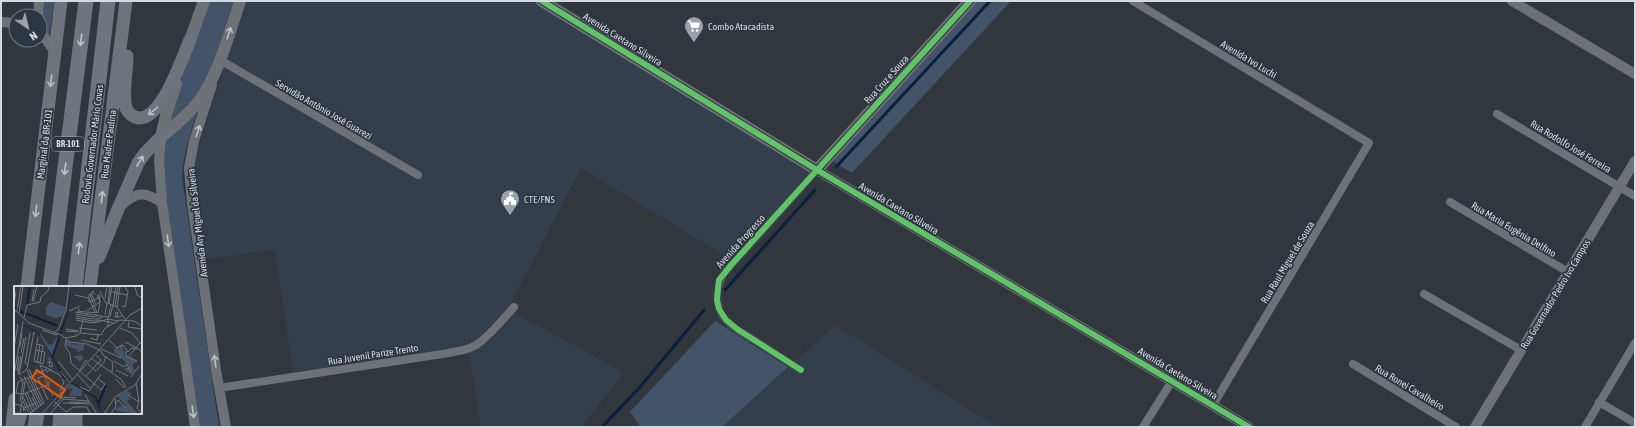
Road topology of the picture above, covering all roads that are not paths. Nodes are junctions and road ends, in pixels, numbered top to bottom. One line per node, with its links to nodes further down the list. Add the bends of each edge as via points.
1 (61, 1): 13 (main road, Marginal da BR-101)
2 (86, 1): 30 (highway, BR-101, one-way to 30)
3 (108, 1): 31 (highway, Rodovia Governador Mário Covas / BR-101, one-way to 3)
4 (204, 1): 11 (main road)
5 (240, 1): 14 (main road, Avenida Ary Miguel da Silveira, one-way to 5)
6 (542, 1): 20 (main road, Avenida Caetano Silveira)
7 (970, 1): 20 (main road, Rua Cruz e Souza)
8 (1133, 1): 17 (street, Avenida Ivo Luchi)
9 (1512, 1): 15 (street)
10 (126, 6): 11 (main road, one-way to 10, via 172,83 159,105 143,118 136,118 129,113 125,100 128,23); 28 (main road, Rua Madre Paulina, one-way to 10)
11 (190, 40): 18 (main road)
12 (48, 42): 13 (street)
13 (55, 52): 29 (main road, Marginal da BR-101, one-way to 29)
14 (220, 62): 18 (main road, via 200,100); 21 (street, Servidão Antônio José Guarezi); 39 (street, Avenida Ary Miguel da Silveira, one-way to 14, via 189,168 194,141)
15 (1635, 74)
16 (1497, 114): 22 (street, Rua Rodolfo José Ferreira)
17 (1354, 134): 41 (street, Rua Raul Miguel de Souza, via 1369,143)
18 (161, 137): 25 (street, via 159,160); 26 (main road, one-way to 18, via 138,163)
19 (1635, 161): 22 (street, Rua Governador Pedro Ivo Campos)
20 (817, 170): 37 (street, Avenida Progresso, via 725,272 719,280 717,300 726,320); 38 (street, Avenida Caetano Silveira)
21 (418, 175)
22 (1619, 187): 23 (street, Rua Rodolfo José Ferreira); 27 (street, Rua Governador Pedro Ivo Campos)
23 (1635, 196)
24 (1450, 202): 27 (street, Rua Maria Eugênia Delfino)
25 (162, 203): 26 (street, via 150,195 141,194 132,197); 53 (street, one-way to 53)
26 (118, 209): 28 (main road)
27 (1568, 272): 35 (street, Rua Governador Pedro Ivo Campos)
28 (91, 282)
29 (27, 286)
30 (50, 286)
31 (75, 286)
32 (1424, 294): 35 (street)
33 (514, 307): 39 (street, Rua Juvenil Parize Trento, via 476,345 468,348)
34 (1635, 343): 40 (street)
35 (1521, 350): 58 (street, Rua Governador Pedro Ivo Campos)
36 (1353, 364): 57 (street, Rua Ronei Cavalheiro)
37 (801, 370)
38 (1172, 381): 41 (street, Avenida Caetano Silveira); 55 (street)
39 (219, 388): 54 (street, Avenida Ary Miguel da Silveira)
40 (1600, 402): 47 (street); 59 (street)
41 (1213, 405): 56 (street, Avenida Caetano Silveira)
42 (14, 409): 48 (main road)
43 (20, 414): 49 (highway)
44 (37, 414): 50 (highway)
45 (61, 414): 51 (highway)
46 (76, 414): 52 (highway)
47 (1635, 423)
48 (12, 427)
49 (16, 427)
50 (36, 427)
51 (60, 427)
52 (75, 427)
53 (195, 427)
54 (226, 427)
55 (1143, 427)
56 (1249, 427)
57 (1456, 427)
58 (1475, 427)
59 (1584, 427)

